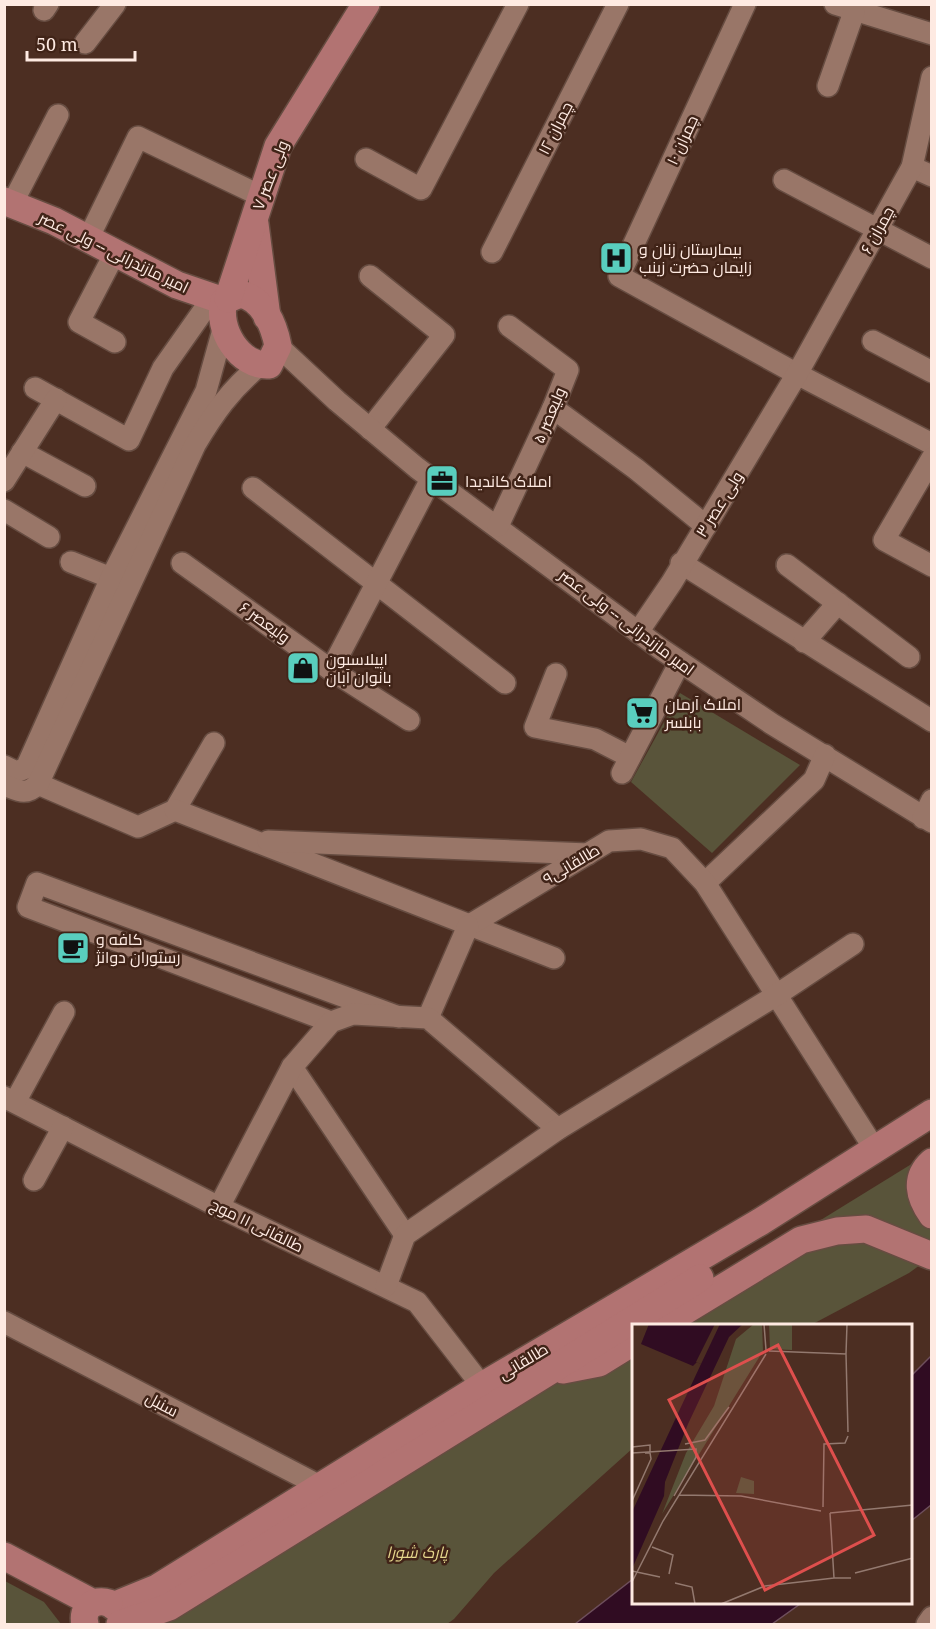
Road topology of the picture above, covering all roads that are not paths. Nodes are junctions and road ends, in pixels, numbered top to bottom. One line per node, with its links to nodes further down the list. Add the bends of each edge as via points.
1 (115, 4): 8 (street)
2 (518, 4): 13 (street, via 422,189)
3 (618, 4): 21 (street, چمران ۱۲)
4 (745, 4): 32 (street, چمران ۱۰, via 619,276)
5 (360, 7): 18 (main road, ولی عصر ۷, via 278,146)
6 (844, 8): 7 (street); 10 (street)
7 (932, 34)
8 (85, 43)
9 (932, 77): 11 (street, چمران ۶)
10 (828, 86)
11 (928, 109): 14 (street, چمران ۶)
12 (58, 115): 17 (street)
13 (366, 159)
14 (912, 167): 15 (street); 19 (street, چمران ۶)
15 (932, 176)
16 (784, 180): 19 (street)
17 (8, 202): 20 (main road, امیر مازندرانی -- ولی عصر)
18 (257, 206): 20 (street, via 138,137); 25 (main road, ولی عصر ۷); 26 (main road, ولی عصر ۷)
19 (877, 230): 23 (street); 32 (street, چمران ۶)
20 (88, 239): 22 (main road, امیر مازندرانی -- ولی عصر)
21 (492, 252)
22 (115, 253): 25 (main road, امیر مازندرانی -- ولی عصر); 29 (street, via 75,320)
23 (932, 258)
24 (370, 276): 36 (street, via 444,335)
25 (222, 306): 26 (main road, امیر مازندرانی -- ولی عصر, via 240,294 257,302); 30 (main road, via 243,357); 34 (street, via 163,368 129,440); 53 (street, via 206,391)
26 (267, 317): 30 (main road)
27 (508, 326): 35 (street, ولیعصر ۵, via 568,370)
28 (873, 341): 31 (street)
29 (114, 342)
30 (268, 359): 36 (street, امیر مازندرانی -- ولی عصر, via 337,401); 56 (street, via 219,405)
31 (932, 372)
32 (797, 374): 37 (street); 46 (street, ولی عصر ۳)
33 (35, 388): 34 (street)
34 (56, 399): 38 (street)
35 (553, 408): 45 (street, ولیعصر ۵); 46 (street)
36 (370, 429): 40 (street, امیر مازندرانی -- ولی عصر)
37 (932, 444)
38 (22, 452): 41 (street); 42 (street)
39 (932, 458): 52 (street, via 884,540)
40 (431, 479): 45 (street, امیر مازندرانی -- ولی عصر); 54 (street)
41 (4, 481)
42 (85, 486)
43 (253, 488): 54 (street)
44 (4, 510): 47 (street)
45 (498, 526): 57 (street, امیر مازندرانی -- ولی عصر)
46 (706, 526): 50 (street, ولی عصر ۳)
47 (49, 537)
48 (70, 562): 53 (street)
49 (182, 563): 61 (street, ولیعصر ۶)
50 (681, 563): 57 (street, ولی عصر ۳); 58 (street)
51 (787, 565): 55 (street)
52 (932, 566)
53 (111, 578): 56 (street)
54 (376, 584): 61 (street); 63 (street)
55 (837, 603): 58 (street); 59 (street)
56 (100, 629): 68 (street, via 26,768 16,772); 69 (street)
57 (638, 632): 60 (street, امیر مازندرانی -- ولی عصر)
58 (804, 642): 65 (street)
59 (909, 657)
60 (680, 662): 62 (street, via 626,765 595,739 535,728); 67 (street, امیر مازندرانی -- ولی عصر)
61 (331, 670): 64 (street, ولیعصر ۶)
62 (556, 674)
63 (505, 683)
64 (410, 720)
65 (932, 721)
66 (214, 743): 71 (street)
67 (825, 755): 72 (street, امیر مازندرانی -- ولی عصر); 75 (street, via 814,780)
68 (4, 766)
69 (38, 784): 70 (street, via 25,793); 71 (street, via 138,827)
70 (4, 785)
71 (175, 810): 73 (street)
72 (929, 813)
73 (252, 841): 74 (street); 76 (street)
74 (588, 854): 75 (street, طالقانی۹, via 609,842 641,839 672,848); 76 (street, طالقانی۹)
75 (705, 883): 79 (street, طالقانی۹)
76 (468, 926): 78 (street); 82 (street)
77 (853, 944): 79 (street)
78 (554, 958)
79 (775, 996): 88 (street); 90 (street, طالقانی۹)
80 (64, 1012): 85 (street)
81 (399, 1017): 82 (street); 83 (street, via 353,1014); 83 (street, via 37,883 28,907)
82 (428, 1018): 88 (street)
83 (331, 1022): 84 (street)
84 (292, 1067): 93 (street); 95 (street)
85 (10, 1099): 87 (street, طالقانی ۱۱ موج)
86 (932, 1113): 90 (main road, طالقانی)
87 (63, 1127): 92 (street); 93 (street, طالقانی ۱۱ موج)
88 (558, 1130): 95 (street)
89 (932, 1134): 101 (main road, طالقانی)
90 (874, 1148): 102 (main road, طالقانی, via 760,1222)
91 (932, 1162): 94 (main road, via 923,1169 919,1182 922,1201)
92 (34, 1180)
93 (219, 1207): 97 (street, طالقانی ۱۱ موج)
94 (932, 1215)
95 (405, 1235): 97 (street)
96 (932, 1256): 99 (main road, via 866,1229 821,1234 801,1240)
97 (386, 1286): 102 (street, طالقانی ۱۱ موج, via 417,1302)
98 (4, 1322): 103 (street, سنبل)
99 (663, 1324)
100 (630, 1344): 101 (main road, via 599,1363)
101 (549, 1372): 106 (main road, طالقانی, via 169,1607)
102 (482, 1386): 103 (main road, طالقانی)
103 (320, 1486): 106 (main road, طالقانی, via 157,1588)
104 (4, 1556): 106 (main road)
105 (4, 1574): 106 (main road)
106 (102, 1616)
107 (932, 1617): 108 (street)
108 (927, 1624)

